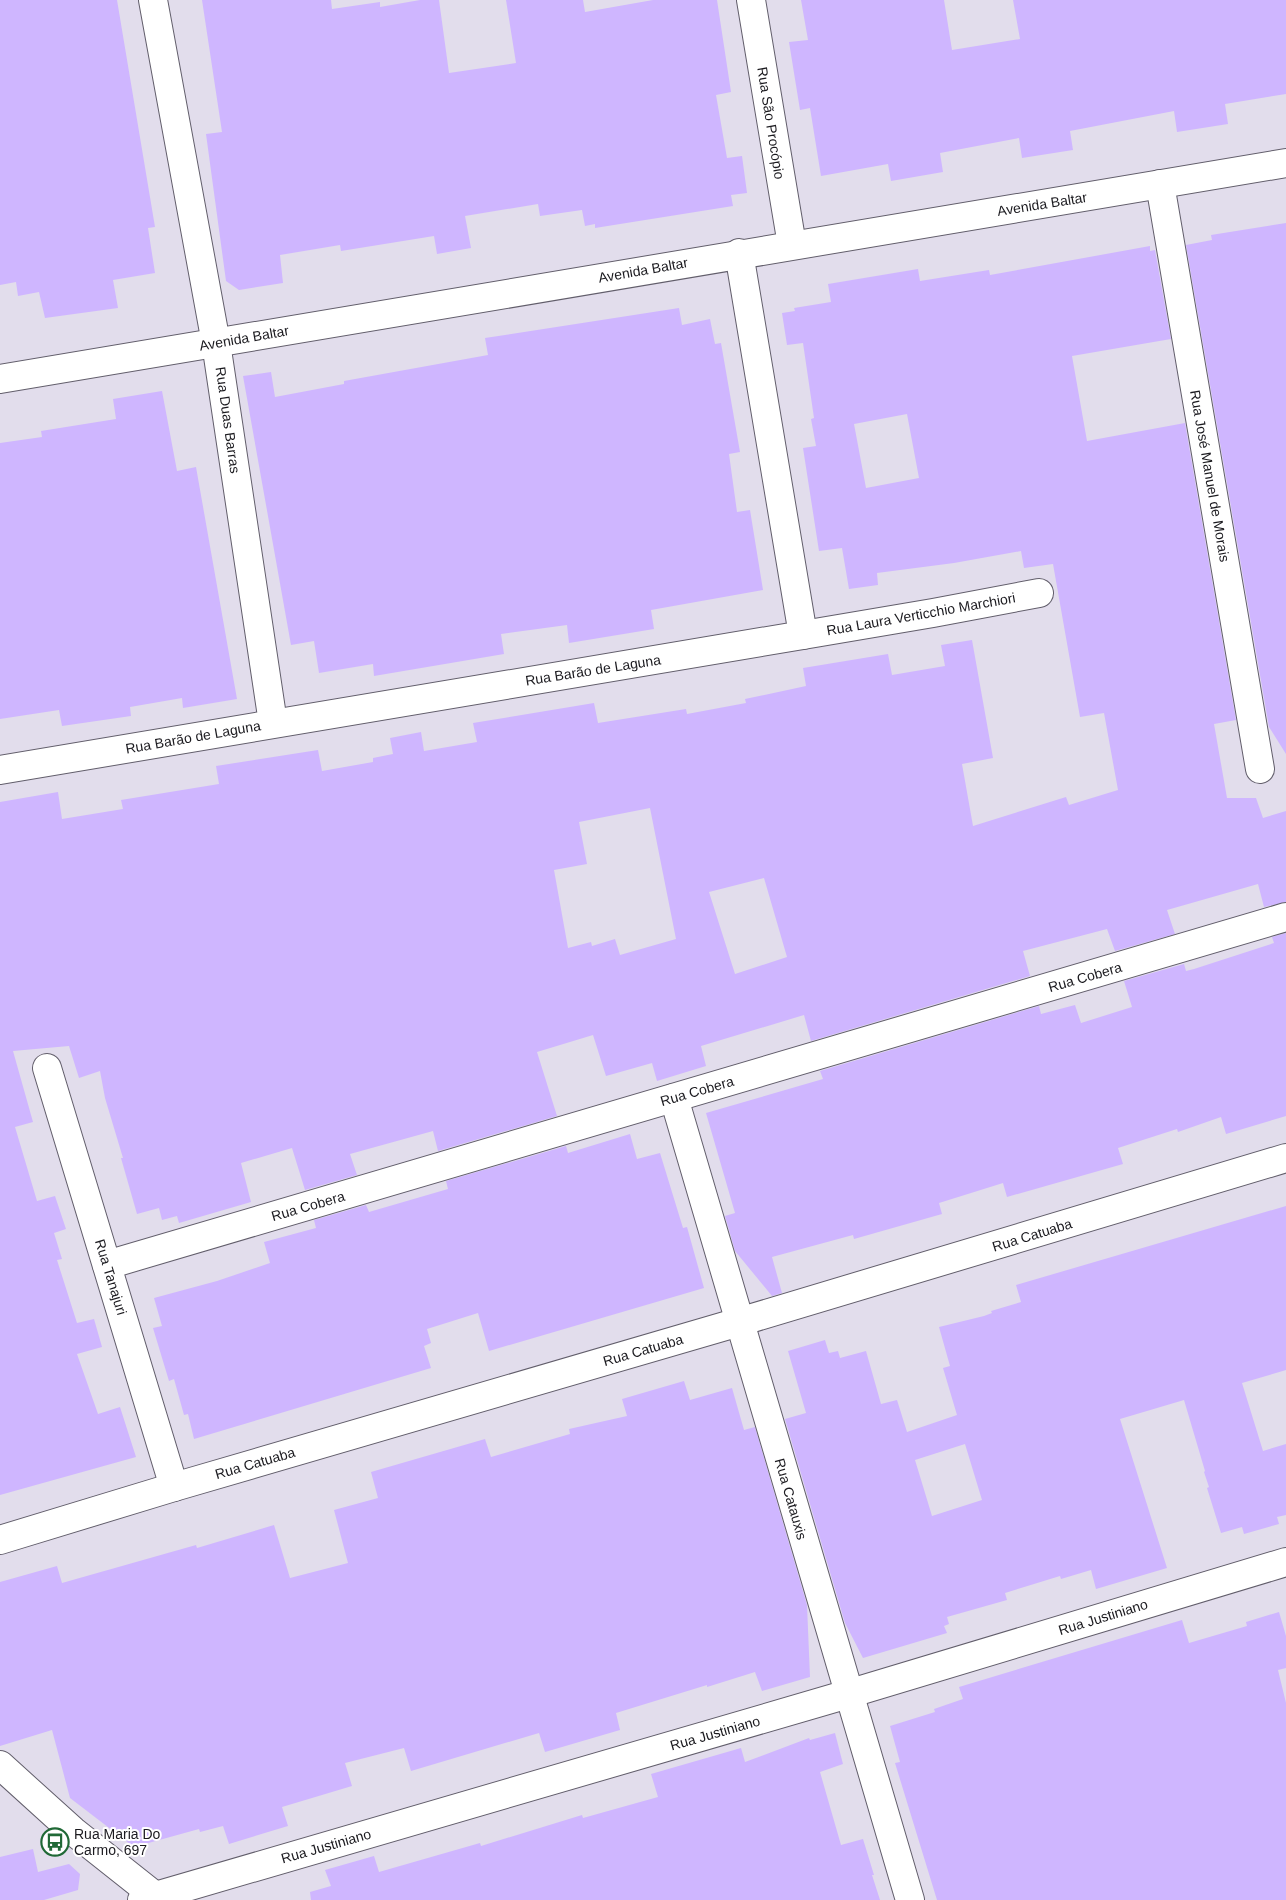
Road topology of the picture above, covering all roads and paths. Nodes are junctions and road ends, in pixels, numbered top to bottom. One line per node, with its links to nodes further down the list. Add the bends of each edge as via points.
1 (153, 0): 7 (street, Rua Duas Barras)
2 (751, 0): 5 (street, Rua São Procópio)
3 (1286, 163): 4 (street, Avenida Baltar)
4 (1160, 184): 5 (street, Avenida Baltar); 12 (street, Rua José Manuel de Morais)
5 (792, 245): 6 (street, Avenida Baltar)
6 (739, 253): 7 (street, Avenida Baltar); 10 (street)
7 (216, 343): 8 (street, Avenida Baltar); 11 (street, Rua Duas Barras)
8 (0, 379)
9 (1039, 593): 10 (street, Rua Laura Verticchio Marchiori)
10 (803, 635): 11 (street, Rua Barão de Laguna)
11 (273, 723): 13 (street, Rua Barão de Laguna)
12 (1260, 768)
13 (0, 770)
14 (1286, 917): 16 (street, Rua Cobera)
15 (47, 1068): 18 (street, Rua Tanajuri)
16 (674, 1098): 18 (street, Rua Cobera); 19 (street, Rua Catauxis)
17 (1286, 1158): 19 (street, Rua Catuaba)
18 (107, 1265): 20 (street, Rua Tanajuri)
19 (739, 1322): 20 (street, Rua Catuaba); 23 (street, Rua Catauxis)
20 (174, 1487): 21 (street, Rua Catuaba)
21 (0, 1540)
22 (1286, 1562): 23 (street, Rua Justiniano)
23 (848, 1694): 25 (street, Rua Justiniano); 26 (street, Rua Catauxis)
24 (0, 1765): 25 (street)
25 (152, 1899)
26 (910, 1900)

